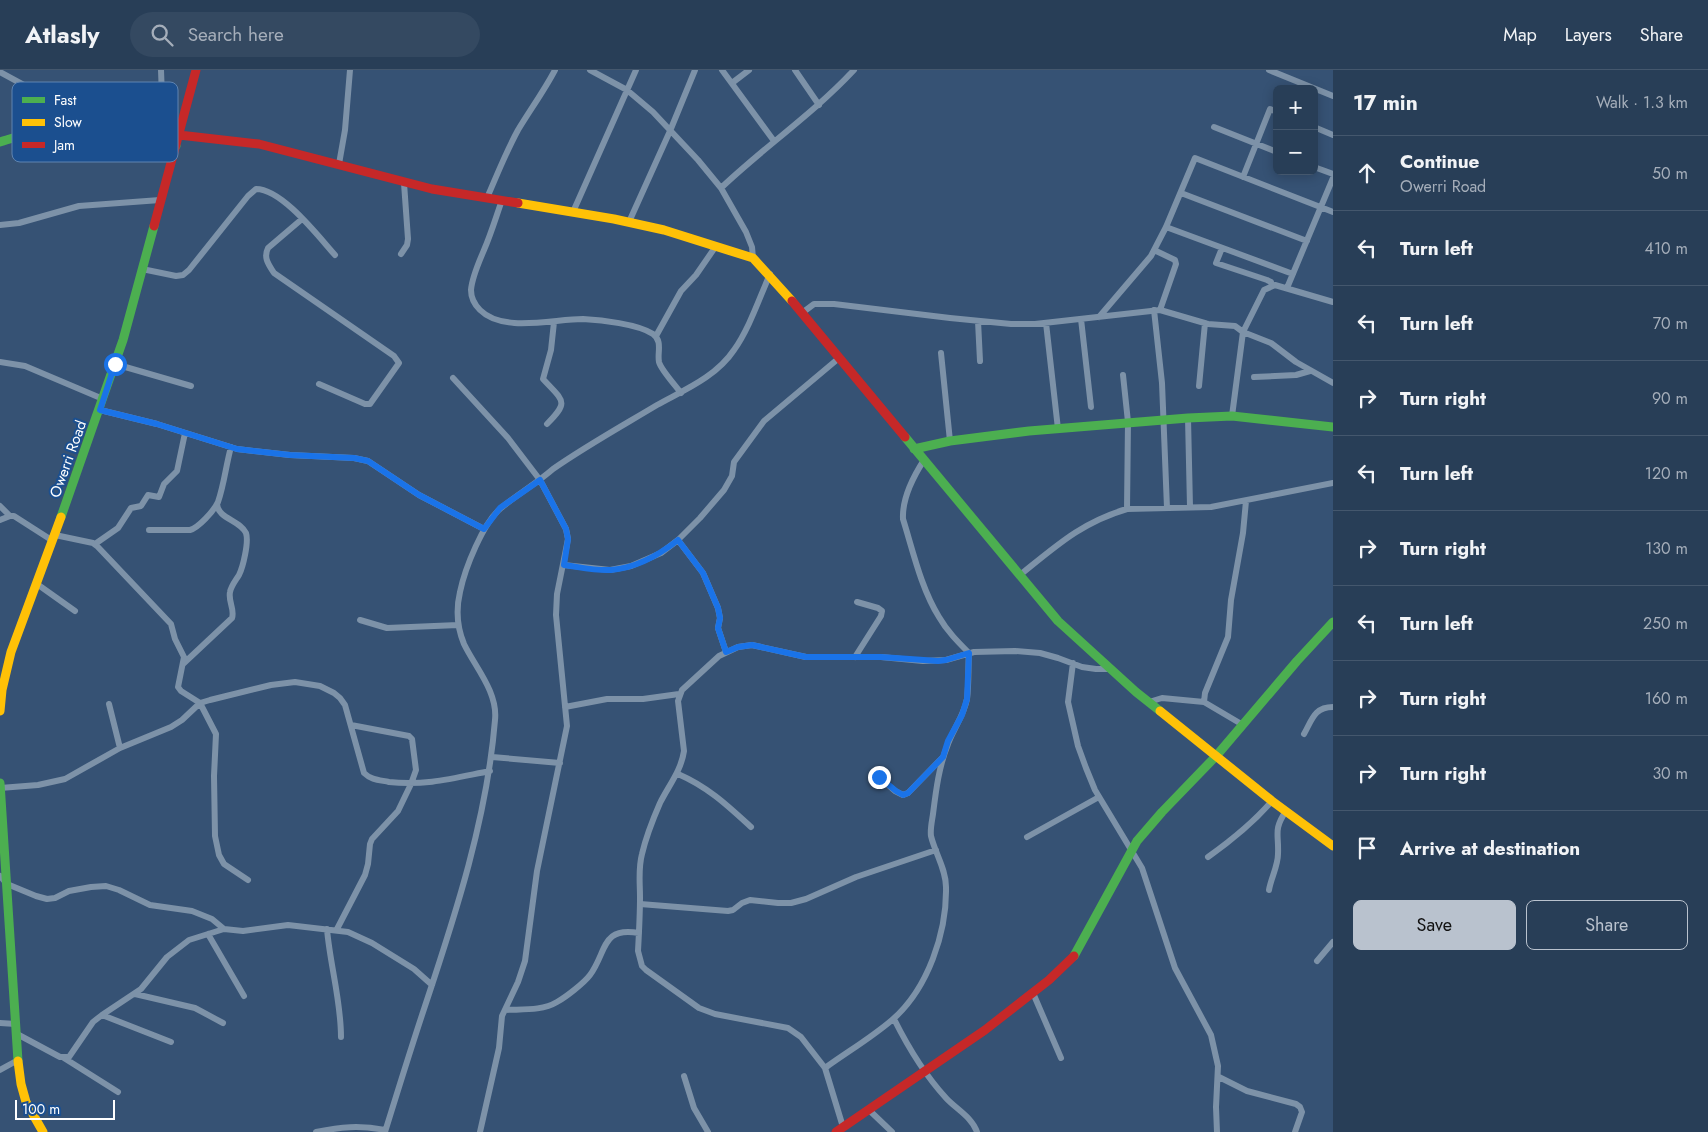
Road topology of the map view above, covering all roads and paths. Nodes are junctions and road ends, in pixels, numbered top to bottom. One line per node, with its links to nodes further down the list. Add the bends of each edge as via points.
1 (196, 70): 22 (main road, Owerri Road)
2 (350, 70): 29 (street)
3 (555, 70): 36 (street, via 519,128)
4 (590, 70): 15 (street)
5 (636, 70): 15 (street)
6 (695, 70): 21 (street)
7 (722, 70): 14 (street)
8 (749, 70): 14 (street)
9 (795, 70): 17 (street)
10 (854, 70): 17 (street)
11 (1269, 70): 16 (street)
12 (0, 72): 13 (street)
13 (18, 82)
14 (732, 83): 25 (street)
15 (626, 90): 21 (street); 40 (street)
16 (1333, 96)
17 (819, 105): 25 (street)
18 (1273, 110): 26 (street, via 1270,109)
19 (1214, 127): 26 (street)
20 (1318, 129): 23 (street)
21 (670, 131): 34 (street); 43 (street)
22 (179, 135): 24 (main road, Owerri Road); 29 (main road, via 259,144)
23 (1333, 135)
24 (178, 139)
25 (774, 141): 34 (street)
26 (1256, 144): 27 (street); 32 (street)
27 (1273, 150)
28 (171, 162): 37 (main road, Owerri Road)
29 (339, 164): 33 (main road)
30 (1318, 169): 31 (street)
31 (1333, 176): 39 (street)
32 (1243, 177): 35 (street, via 1195,158); 39 (street)
33 (404, 183): 36 (main road); 50 (street, via 408,239)
34 (721, 188): 52 (street, via 746,232)
35 (1181, 193): 45 (street); 46 (street)
36 (487, 198): 38 (main road)
37 (160, 200): 44 (street, via 78,206); 53 (main road, Owerri Road)
38 (502, 200): 40 (main road); 64 (street, via 475,272 471,290 474,304 491,319 519,323)
39 (1320, 207): 41 (street); 46 (street)
40 (573, 212): 43 (main road)
41 (1333, 212)
42 (302, 219): 51 (street); 53 (street, via 285,202 256,189 183,275); 79 (street, via 268,248 267,261 274,273 398,360 370,404)
43 (629, 222): 47 (main road)
44 (0, 226)
45 (1166, 227): 48 (street); 49 (street)
46 (1307, 240): 55 (street)
47 (716, 246): 52 (main road); 68 (street, via 681,292)
48 (1222, 248): 55 (street); 56 (street, via 1216,263 1267,280)
49 (1154, 250): 59 (street, via 1172,258 1176,264); 61 (street)
50 (401, 254)
51 (335, 255)
52 (753, 258): 54 (main road)
53 (142, 268): 73 (main road, Owerri Road)
54 (770, 274): 60 (main road); 82 (street, via 734,351 707,376)
55 (1293, 274): 57 (street)
56 (1272, 286): 57 (street); 67 (street, via 1264,290)
57 (1287, 288): 58 (street)
58 (1333, 302)
59 (1157, 310): 61 (street); 66 (street); 88 (street)
60 (802, 313): 63 (street, via 814,304 834,304); 70 (main road)
61 (1099, 317): 62 (street)
62 (1081, 319): 65 (street); 84 (street)
63 (978, 321): 65 (street); 71 (street)
64 (554, 322): 68 (street, via 583,319 618,323); 90 (street, via 552,350 543,379 562,405)
65 (1046, 323): 92 (street)
66 (1205, 324): 67 (street, via 1235,326); 81 (street)
67 (1243, 332): 74 (street, via 1271,343); 86 (street)
68 (656, 336): 82 (street, via 659,363)
69 (941, 353): 94 (street)
70 (838, 358): 96 (main road); 111 (street, via 764,421 734,462 732,476 724,490)
71 (980, 361)
72 (0, 362): 83 (street, via 26,366)
73 (115, 364): 80 (street); 83 (main road, Owerri Road)
74 (1310, 371): 76 (street, via 1296,375); 78 (street)
75 (1122, 374): 89 (street)
76 (1254, 376)
77 (453, 378): 98 (street, via 508,438)
78 (1333, 382)
79 (319, 384)
80 (191, 386)
81 (1199, 386)
82 (681, 393): 98 (street, via 571,457)
83 (103, 399): 85 (main road, Owerri Road)
84 (1091, 407)
85 (100, 410): 93 (street); 110 (main road, Owerri Road)
86 (1232, 416): 87 (main road); 91 (main road)
87 (1188, 418): 88 (main road); 103 (street)
88 (1163, 419): 89 (main road); 105 (street)
89 (1128, 422): 92 (main road); 104 (street)
90 (547, 424)
91 (1333, 427)
92 (1058, 428): 94 (main road)
93 (185, 433): 95 (street); 112 (street, via 177,471 164,484 159,497 148,495 141,506 131,508 113,533)
94 (950, 441): 96 (main road)
95 (230, 447): 101 (street); 108 (street, via 368,461 419,495)
96 (914, 448): 97 (main road)
97 (924, 460): 114 (main road); 122 (street, via 913,477 903,519 925,588 938,616)
98 (540, 480): 108 (street, via 500,508); 113 (street, via 566,529 568,539)
99 (1333, 484): 100 (street)
100 (1246, 501): 103 (street); 129 (street, via 1228,637 1205,692)
101 (217, 504): 109 (street, via 196,529); 125 (street, via 221,513 246,534 240,572 230,591 234,613)
102 (0, 506): 106 (street)
103 (1190, 507): 105 (street)
104 (1127, 508): 105 (street); 114 (street, via 1088,523)
105 (1167, 508)
106 (10, 516): 107 (street); 110 (street)
107 (0, 520)
108 (484, 529): 120 (street, via 460,591)
109 (149, 530)
110 (54, 538): 112 (street); 115 (main road, Owerri Road)
111 (678, 540): 113 (street, via 661,553 630,566 610,570); 121 (street, via 703,573 718,608 718,628)
112 (96, 544): 125 (street, via 171,624 184,657)
113 (564, 565): 132 (street, via 556,615)
114 (1020, 575): 126 (main road, via 1058,621)
115 (37, 584): 117 (street); 134 (main road, Owerri Road, via 7,666)
116 (856, 602): 123 (street, via 882,611)
117 (75, 612)
118 (360, 620): 120 (street, via 387,628)
119 (1333, 622): 136 (main road)
120 (458, 626): 140 (street, via 491,693 496,716)
121 (726, 652): 123 (street, via 752,645 806,657); 127 (street)
122 (969, 653): 123 (street, via 938,661); 124 (street, via 985,650 1040,653); 141 (street, via 967,699)
123 (855, 658)
124 (1073, 663): 126 (street, via 1082,668); 149 (street, via 1068,702 1070,713 1080,754)
125 (183, 664): 130 (street, via 178,687)
126 (1109, 669): 128 (main road)
127 (679, 694): 132 (street, via 607,699); 144 (street, via 684,751)
128 (1149, 702): 129 (street, via 1162,698); 139 (main road)
129 (1204, 702): 136 (street)
130 (200, 703): 135 (street, via 271,685 308,683 340,698); 138 (street, via 171,727); 159 (street, via 216,734 215,836 219,855 230,868)
131 (109, 704): 138 (street)
132 (565, 707): 142 (street, via 567,726)
133 (1333, 707): 137 (street, via 1321,708)
134 (0, 711)
135 (351, 725): 147 (street, via 364,773 368,777); 147 (street, via 409,736 416,770)
136 (1243, 725): 139 (main road)
137 (1304, 734)
138 (120, 748): 148 (street, via 65,779)
139 (1216, 755): 150 (main road); 156 (main road)
140 (492, 756): 142 (street); 143 (street)
141 (943, 757): 145 (street, via 903,795); 155 (street, via 931,834)
142 (560, 763): 174 (street, via 537,871 525,961)
143 (490, 771): 147 (street); 170 (street, via 465,883)
144 (678, 774): 152 (street, via 722,800); 162 (street, via 660,803 642,854 638,870)
145 (879, 777)
146 (0, 783): 148 (main road)
147 (411, 784): 165 (street, via 398,812 372,839 365,875)
148 (0, 788): 160 (main road)
149 (1099, 797): 153 (street); 156 (street)
150 (1272, 801): 151 (main road); 157 (street, via 1259,817)
151 (1286, 811): 154 (main road); 161 (street, via 1277,830 1278,855)
152 (751, 827)
153 (1027, 837)
154 (1333, 846)
155 (936, 850): 162 (street, via 791,903 750,900 733,910); 176 (street, via 946,885 944,920 933,960 914,996)
156 (1131, 850): 171 (main road, via 1073,957); 190 (street, via 1146,877 1175,968 1211,1034)
157 (1208, 857)
158 (0, 876): 160 (street)
159 (248, 880)
160 (7, 884): 163 (street, via 47,899 69,891 106,886 150,905 192,911 212,919); 179 (main road)
161 (1269, 890)
162 (640, 904): 166 (street)
163 (224, 929): 164 (street, via 243,931 280,925); 167 (street)
164 (327, 929): 165 (street); 181 (street, via 341,1015)
165 (337, 929): 170 (street, via 372,943)
166 (639, 933): 174 (street, via 621,931 614,934 590,975 558,1002 544,1007); 186 (street, via 638,951 642,966 689,1003 715,1014 788,1028 801,1037)
167 (208, 934): 172 (street, via 188,940 167,957); 173 (street)
168 (1333, 942): 169 (street)
169 (1317, 961)
170 (432, 985): 194 (street)
171 (1034, 993): 184 (street); 188 (main road)
172 (135, 994): 175 (street); 178 (street, via 195,1008)
173 (244, 996)
174 (505, 1010): 197 (street)
175 (102, 1015): 182 (street); 183 (street, via 93,1022 69,1057)
176 (894, 1019): 186 (street); 188 (street)
177 (0, 1023): 179 (street)
178 (223, 1023)
179 (16, 1024): 180 (main road)
180 (17, 1034): 183 (street); 185 (main road)
181 (341, 1037)
182 (171, 1042)
183 (64, 1058): 191 (street)
184 (1061, 1058)
185 (18, 1060): 187 (street); 195 (main road, via 26,1102)
186 (825, 1068): 193 (street)
187 (0, 1070)
188 (925, 1072): 192 (main road); 200 (street, via 945,1097 971,1121)
189 (684, 1076): 198 (street, via 694,1108)
190 (1219, 1076): 201 (street); 202 (street, via 1247,1091 1296,1104 1302,1112)
191 (118, 1092)
192 (869, 1110): 193 (main road); 199 (street)
193 (840, 1130)
194 (385, 1131): 196 (street, via 366,1126 344,1126)
195 (43, 1132)
196 (316, 1132)
197 (480, 1132)
198 (708, 1132)
199 (892, 1132)
200 (977, 1132)
201 (1217, 1132)
202 (1295, 1132)

